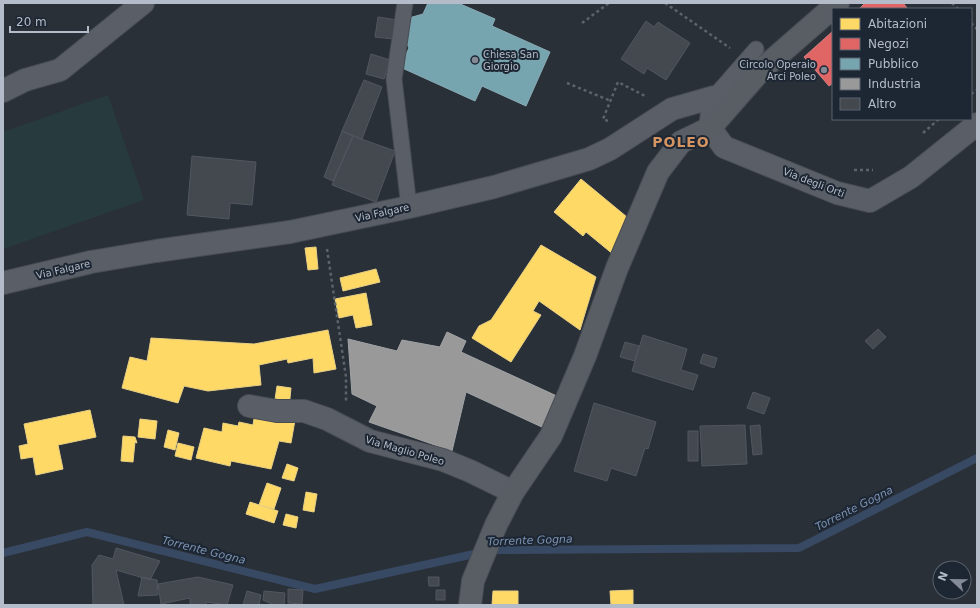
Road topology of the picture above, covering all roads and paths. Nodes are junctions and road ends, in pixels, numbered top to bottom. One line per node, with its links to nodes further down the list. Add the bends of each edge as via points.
1 (142, 3): 9 (street, via 60,70 25,80)
2 (405, 3): 20 (lane, via 394,79)
3 (609, 3): 6 (path)
4 (665, 3): 7 (path)
5 (832, 8): 15 (street, via 760,72)
6 (582, 23)
7 (752, 54): 10 (lane)
8 (568, 83): 11 (path)
9 (3, 91)
10 (714, 98): 12 (street, Via Falgare); 15 (street)
11 (611, 100): 12 (path, via 618,82); 16 (path, via 603,119)
12 (672, 109): 16 (street, Via Falgare)
13 (938, 120): 17 (path)
14 (977, 124): 15 (street, Via degli Orti, via 911,176 870,201 837,193 724,147)
15 (710, 128): 25 (street, via 681,142 658,172 551,436)
16 (636, 132): 20 (street, Via Falgare, via 589,159 494,187)
17 (922, 134)
18 (880, 167): 19 (path, via 874,170)
19 (847, 170)
20 (409, 207): 21 (street, Via Falgare)
21 (324, 225): 22 (street, Via Falgare, via 91,262); 24 (path, via 346,377)
22 (3, 283)
23 (249, 406): 24 (street, Via Maglio Poleo, via 277,411 304,411)
24 (346, 429): 25 (street, Via Maglio Poleo, via 370,441 443,460)
25 (513, 492): 26 (street, via 473,581)
26 (470, 605)

